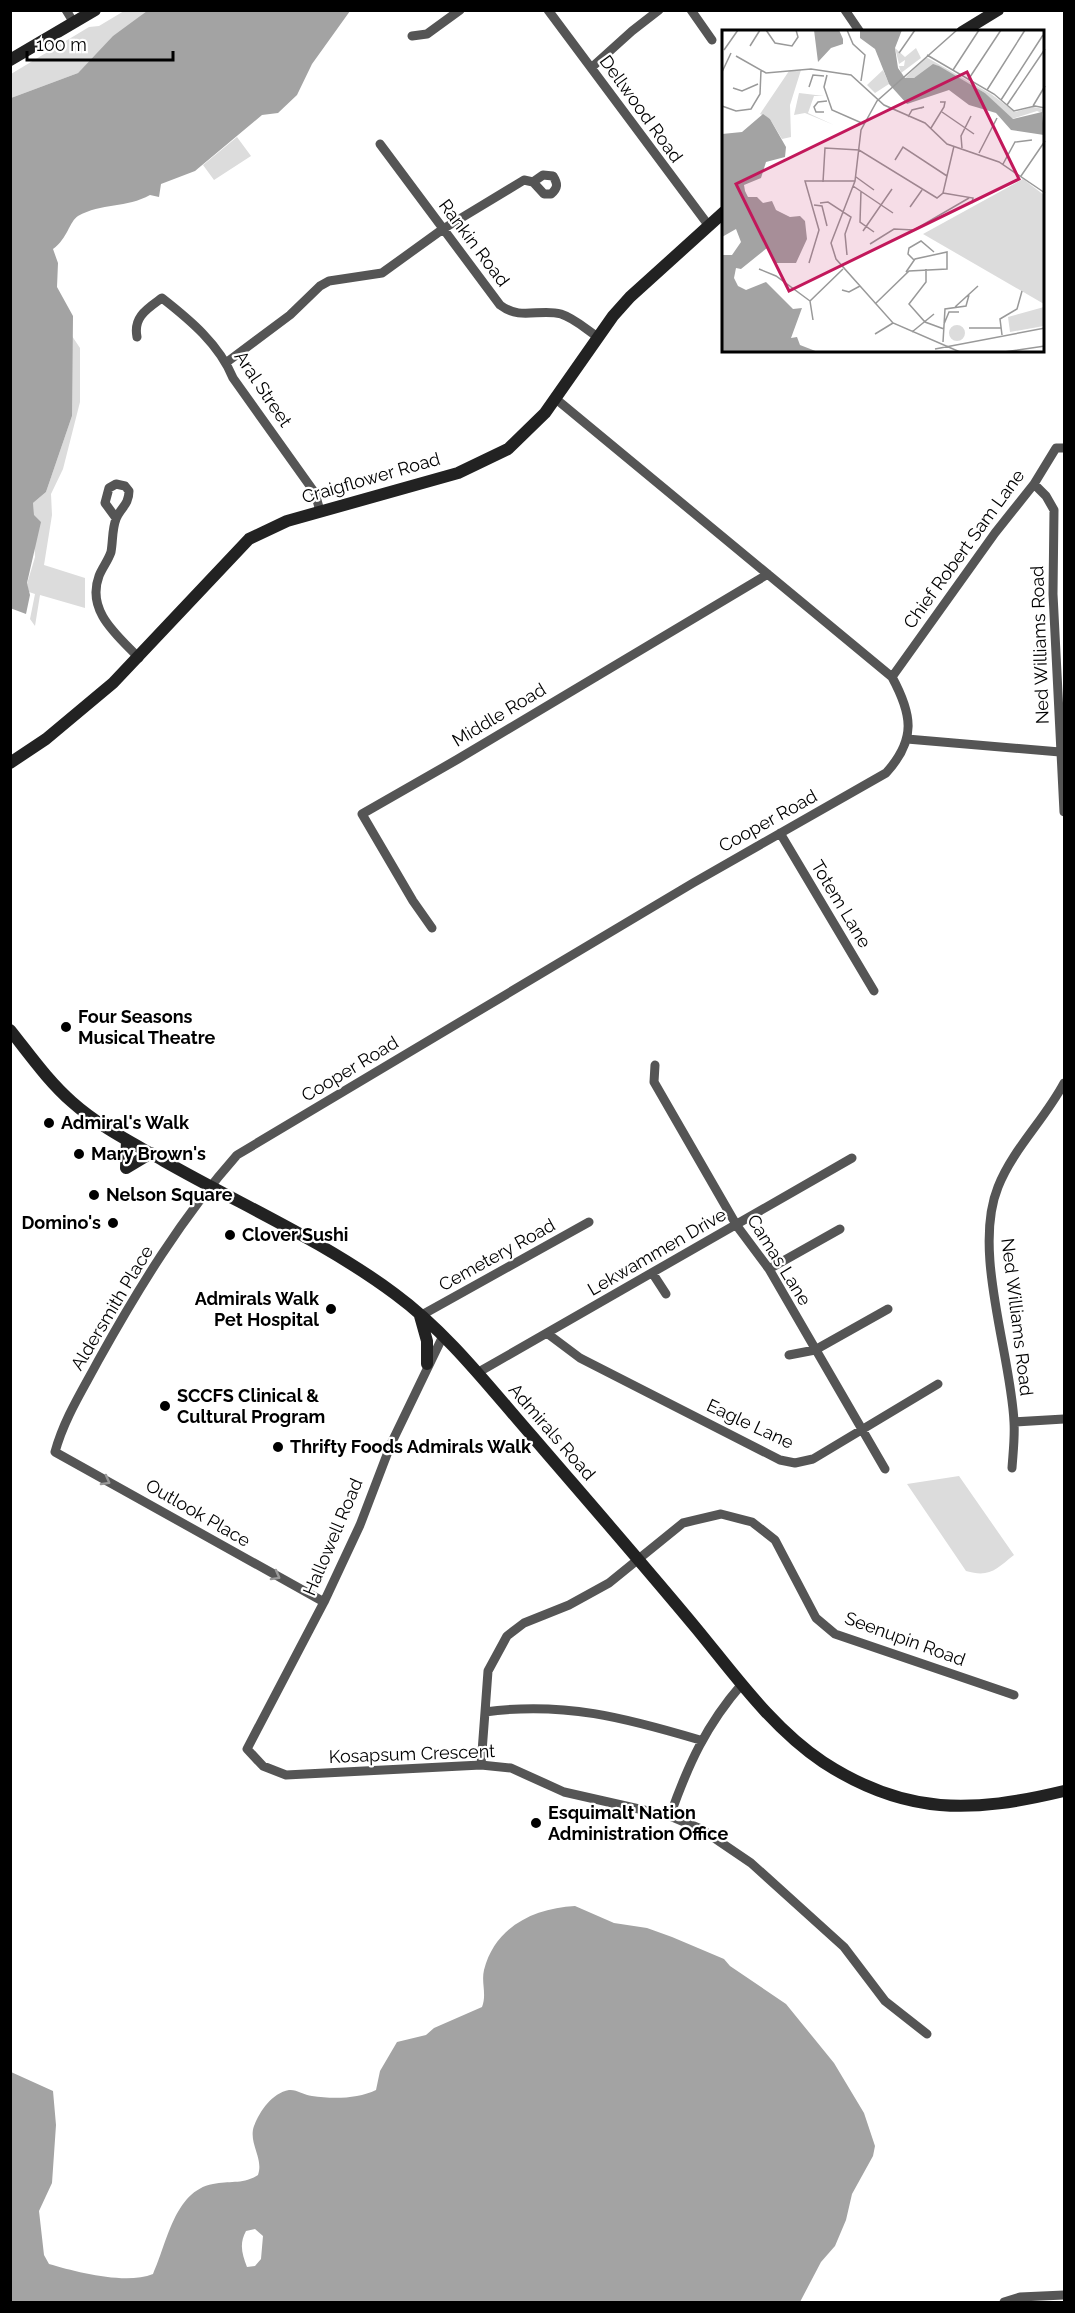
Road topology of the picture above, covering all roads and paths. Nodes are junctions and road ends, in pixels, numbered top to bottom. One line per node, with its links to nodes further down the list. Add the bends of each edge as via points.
1 (66, 10): 9 (street)
2 (95, 10): 9 (main road)
3 (460, 10): 12 (street, via 427,34)
4 (548, 10): 15 (street, Dellwood Road)
5 (659, 10): 15 (street)
6 (691, 10): 13 (street)
7 (845, 10): 10 (street)
8 (998, 10): 11 (main road)
9 (74, 23): 14 (main road)
10 (859, 30)
11 (965, 30)
12 (412, 36)
13 (712, 40)
14 (10, 60)
15 (591, 68): 19 (street, Dellwood Road)
16 (380, 144): 20 (street, Rankin Road)
17 (533, 182): 20 (street, via 524,180)
18 (722, 215): 19 (main road, Craigflower Road)
19 (709, 226): 21 (main road, Craigflower Road, via 630,297)
20 (443, 229): 21 (street, Rankin Road, via 505,309 522,315 565,315); 23 (street, via 382,273 329,281 320,286 290,315)
21 (598, 337): 24 (main road, Craigflower Road)
22 (137, 338): 23 (street, Aral Street, via 135,327 142,312 162,298 195,323)
23 (226, 362): 27 (street, Aral Street, via 233,378 315,493)
24 (556, 399): 27 (main road, Craigflower Road, via 533,428 508,449 482,463); 29 (street)
25 (1065, 448): 26 (street, Chief Robert Sam Lane, via 1056,448)
26 (1034, 484): 31 (street, Chief Robert Sam Lane); 33 (street, Ned Williams Road, via 1054,510 1053,594)
27 (320, 511): 30 (main road, Craigflower Road, via 268,527 249,539)
28 (116, 518): 30 (street, via 111,551 99,574 95,599 110,627)
29 (768, 574): 31 (street); 37 (street, Middle Road, via 362,813)
30 (139, 658): 34 (main road, Craigflower Road, via 83,710)
31 (892, 677): 32 (street, via 907,705)
32 (908, 739): 33 (street); 36 (street, Cooper Road, via 901,757 886,772)
33 (1060, 752): 35 (street, Ned Williams Road)
34 (10, 763)
35 (1065, 812)
36 (780, 833): 38 (street, Totem Lane); 45 (street, Cooper Road, via 237,1155)
37 (432, 928)
38 (874, 991)
39 (13, 1039): 42 (main road, Admirals Road, via 74,1104)
40 (655, 1065): 47 (street, Camas Lane, via 654,1082)
41 (1065, 1083): 62 (street, Ned Williams Road, via 1014,1156 997,1187 989,1216 990,1255)
42 (127, 1140): 43 (main road, Admirals Road); 43 (main road, via 126,1168)
43 (151, 1154): 45 (main road, Admirals Road)
44 (852, 1158): 47 (street, Lekwammen Drive)
45 (208, 1186): 53 (main road, Admirals Road, via 337,1255 397,1295); 64 (street, Aldersmith Place, via 127,1310 65,1420)
46 (589, 1222): 53 (street, Cemetery Road)
47 (737, 1226): 49 (street, Camas Lane); 50 (street, Lekwammen Drive)
48 (840, 1229): 49 (street)
49 (769, 1269): 56 (street, Camas Lane)
50 (653, 1274): 51 (street); 54 (street, Lekwammen Drive)
51 (666, 1294)
52 (888, 1309): 56 (street)
53 (420, 1316): 55 (main road, Admirals Road); 58 (main road)
54 (548, 1334): 59 (street, Lekwammen Drive); 63 (street, Eagle Lane, via 580,1358 780,1460 795,1463 813,1459)
55 (443, 1336): 58 (street, Hallowell Road); 59 (main road, Admirals Road)
56 (815, 1350): 57 (street); 63 (street, Camas Lane)
57 (789, 1355)
58 (428, 1364): 68 (street, Hallowell Road)
59 (477, 1373): 67 (main road, Admirals Road)
60 (938, 1384): 63 (street, Eagle Lane)
61 (1065, 1419): 62 (street)
62 (1014, 1422): 65 (street, Ned Williams Road)
63 (862, 1431): 66 (street, Camas Lane)
64 (55, 1452): 68 (street, Outlook Place, one-way to 68)
65 (1012, 1468)
66 (885, 1469)
67 (639, 1560): 69 (main road, Admirals Road); 70 (street, Seenupin Road, via 683,1523 721,1514 752,1522 775,1540 816,1618 836,1634); 71 (street, Seenupin Road, via 609,1583 524,1623 507,1636 488,1671)
68 (324, 1602): 73 (street, Hallowell Road)
69 (742, 1684): 72 (street); 75 (main road, Admirals Road, via 784,1730 820,1760 856,1781 896,1797 936,1805 978,1807)
70 (1014, 1695)
71 (485, 1712): 72 (street, via 512,1708 589,1711); 74 (street, Seenupin Road)
72 (700, 1740): 76 (street)
73 (247, 1749): 74 (street, Kosapsum Crescent, via 263,1766 286,1775)
74 (481, 1765): 76 (street, Kosapsum Crescent, via 512,1768 564,1792)
75 (1065, 1791)
76 (670, 1816): 77 (street, Kosapsum Crescent, via 701,1829 751,1863 844,1947 885,2001)
77 (927, 2034)
78 (1065, 2295): 79 (street, via 1020,2297)
79 (1004, 2302)

